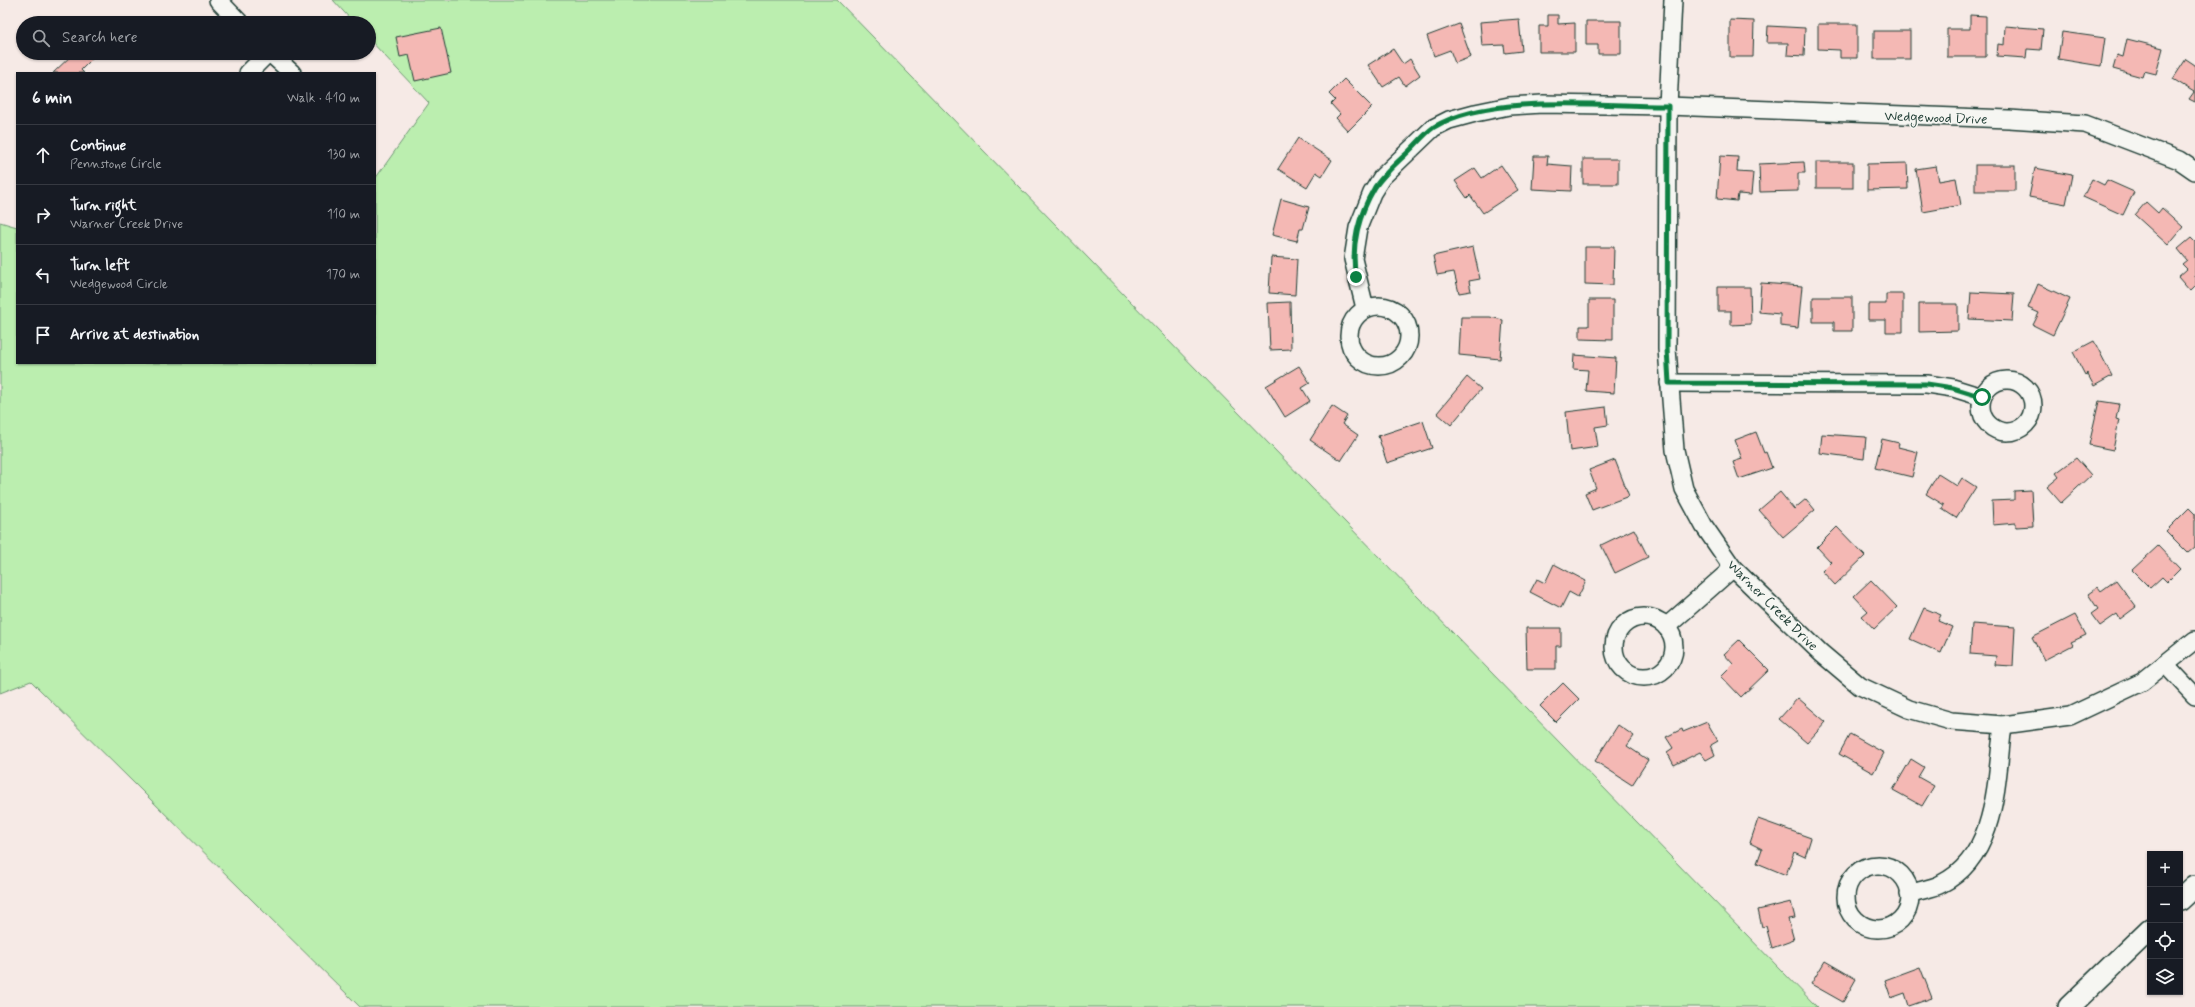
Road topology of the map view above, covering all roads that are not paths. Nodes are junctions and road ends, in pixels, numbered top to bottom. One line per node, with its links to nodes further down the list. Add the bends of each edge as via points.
1 (218, 0): 3 (street)
2 (1673, 0): 8 (street, Warner Creek Drive)
3 (233, 16)
4 (262, 60): 6 (street)
5 (277, 60): 7 (street)
6 (249, 72)
7 (291, 72)
8 (1668, 106): 9 (street, Wedgewood Drive, via 2085,124 2179,160); 10 (street, Wedgewood Drive, via 1509,106 1449,120 1434,128 1382,177 1372,193 1358,228 1353,259); 11 (street, Warner Creek Drive)
9 (2195, 171)
10 (1365, 308)
11 (1669, 383): 12 (street, via 1927,384 1953,388); 13 (street, Warner Creek Drive, via 1675,450 1684,489 1704,526)
12 (1982, 397)
13 (1732, 568): 14 (street); 18 (street, Warner Creek Drive, via 1821,653 1860,686 1909,709 1951,722)
14 (1666, 626)
15 (2194, 643): 16 (street, Warner Creek Drive)
16 (2165, 664): 17 (street); 18 (street, Warner Creek Drive, via 2142,682 2070,716)
17 (2195, 696)
18 (2004, 725): 20 (street, via 1990,822 1969,863 1942,884)
19 (2195, 886): 21 (main road)
20 (1909, 894)
21 (2183, 897)
22 (2147, 932): 23 (main road)
23 (2069, 1007)

